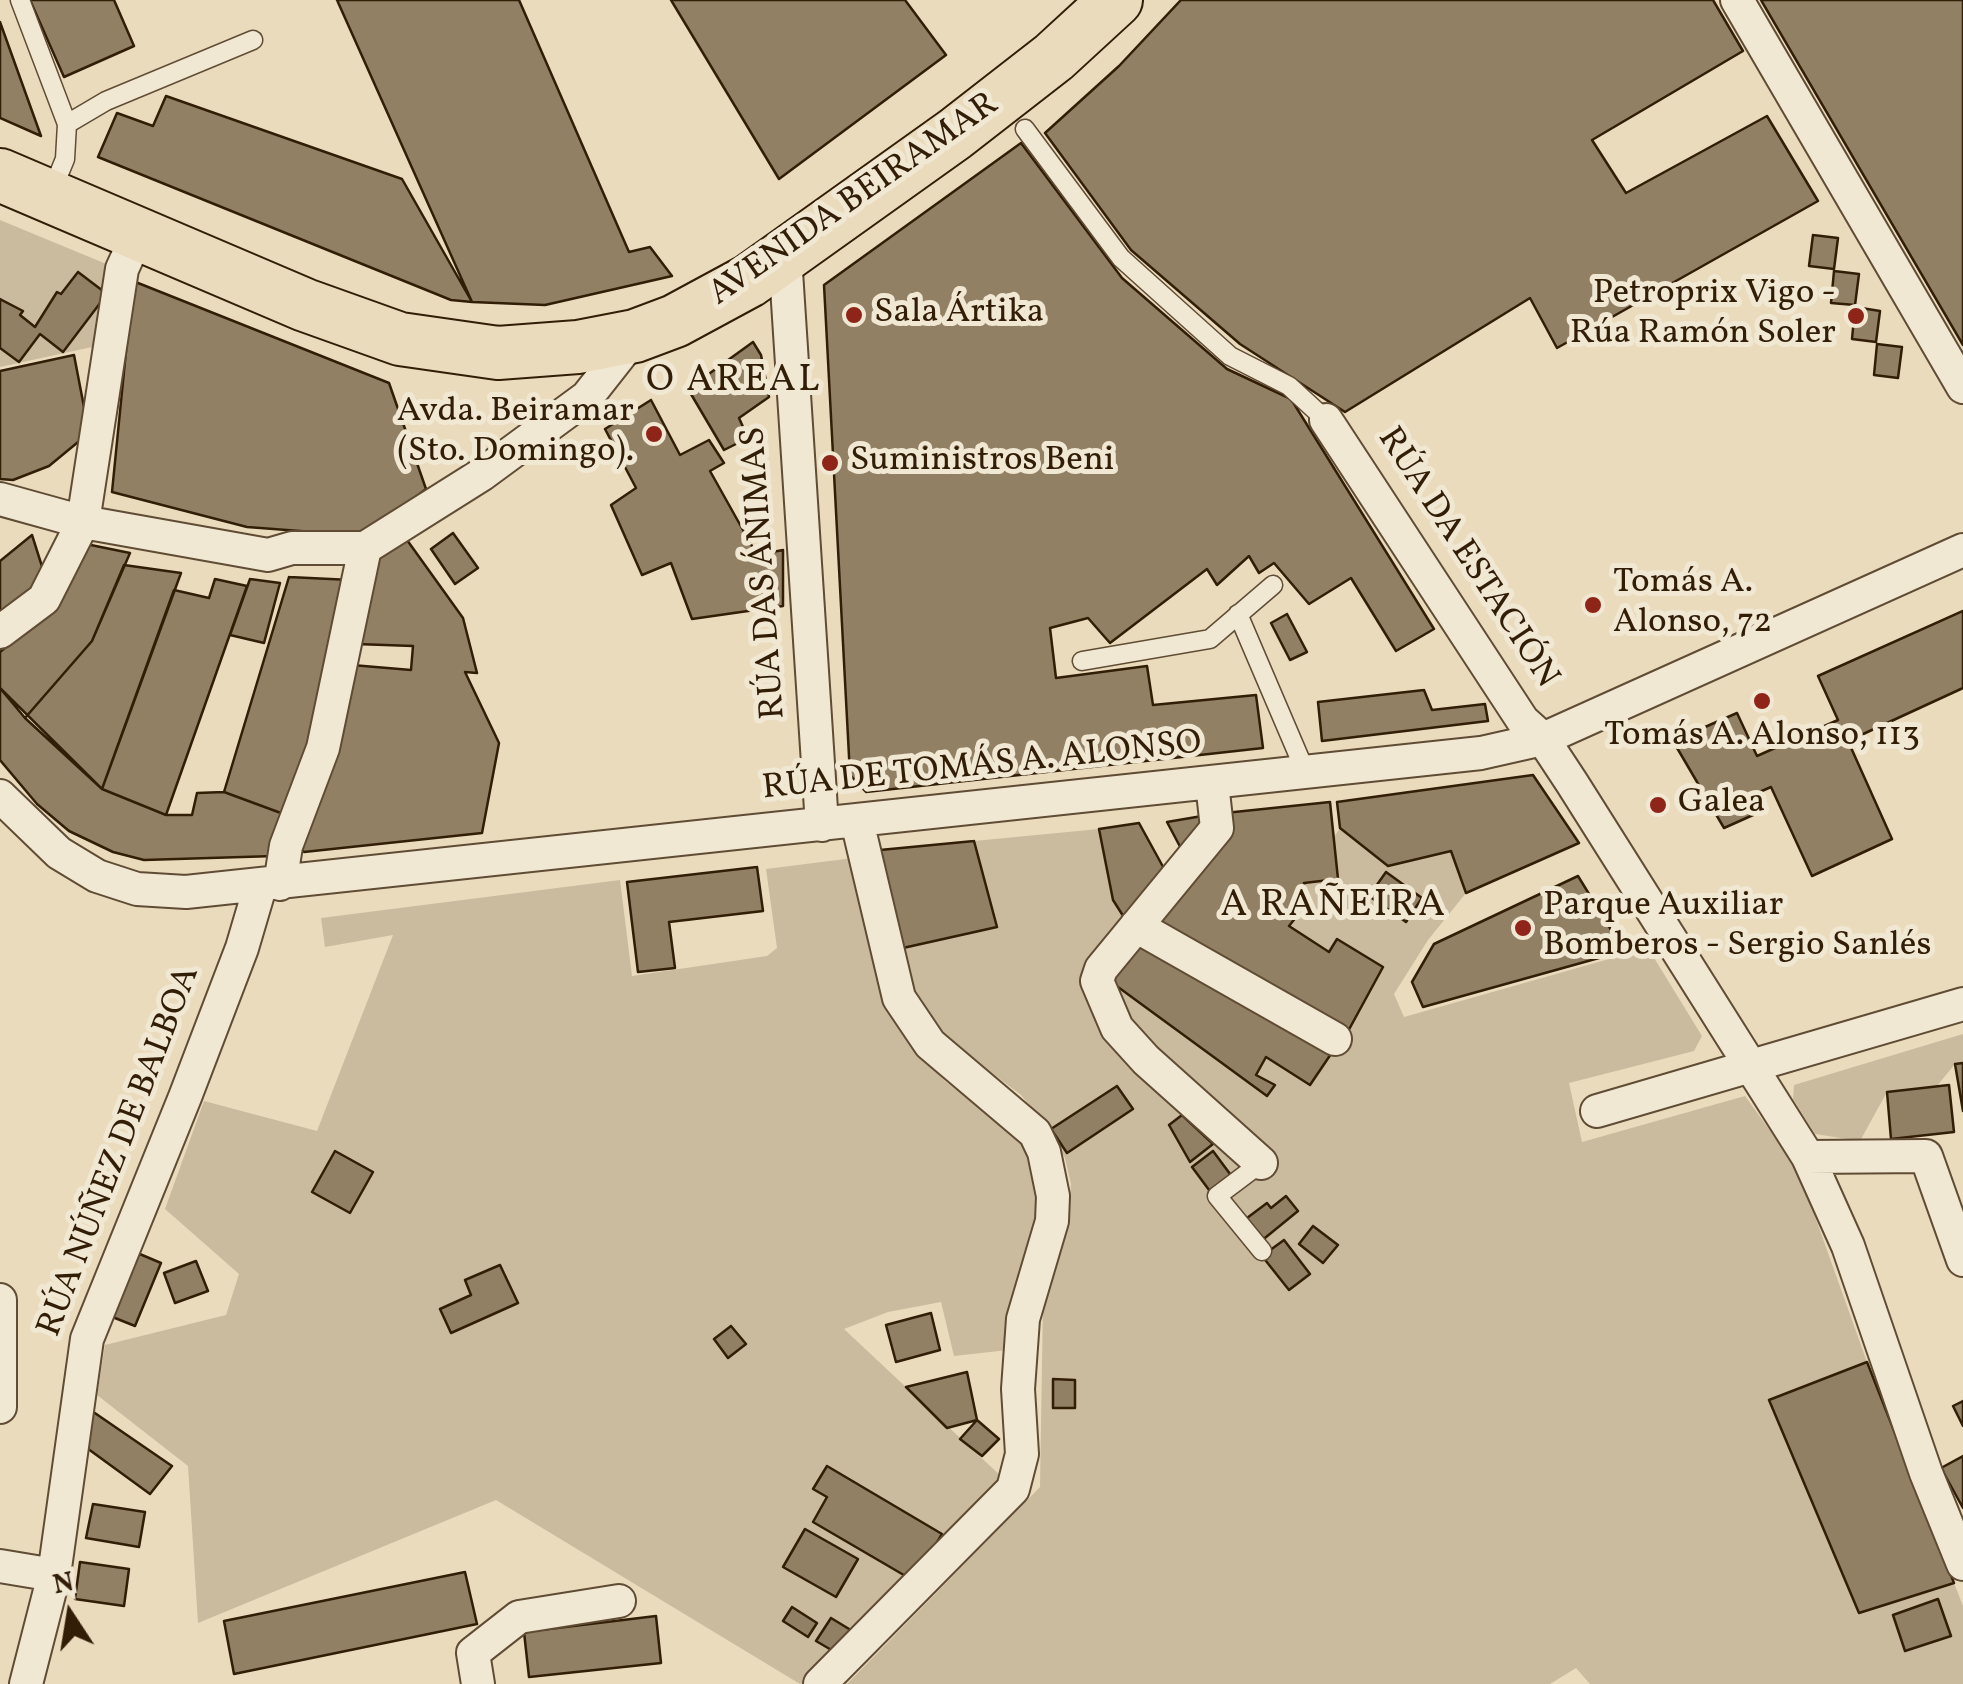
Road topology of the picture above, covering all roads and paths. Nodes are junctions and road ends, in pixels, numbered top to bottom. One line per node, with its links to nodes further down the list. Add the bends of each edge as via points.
1 (20, 0): 5 (lane)
2 (1116, 0): 10 (main road, AVENIDA BEIRAMAR, via 956,134)
3 (1738, 0): 12 (street)
4 (253, 40): 5 (lane)
5 (67, 124): 8 (lane, via 64,159)
6 (1025, 129): 13 (lane, via 1121,258 1230,356 1289,386)
7 (0, 175): 8 (main road, AVENIDA BEIRAMAR)
8 (50, 196): 9 (main road, AVENIDA BEIRAMAR)
9 (138, 234): 11 (main road, AVENIDA BEIRAMAR, via 400,339 498,353); 15 (street, via 122,269)
10 (785, 256): 11 (main road, AVENIDA BEIRAMAR, via 709,306); 27 (street, RÚA DAS ÁNIMAS)
11 (635, 336): 16 (street, via 587,397)
12 (1963, 387)
13 (1326, 420): 22 (street, RÚA DA ESTACIÓN, via 1524,721)
14 (0, 499): 15 (street)
15 (83, 522): 16 (street, via 268,555 292,548); 20 (street, via 44,600)
16 (365, 548): 28 (street, RÚA NÚÑEZ DE BALBOA, via 322,748)
17 (1963, 550): 22 (street, RÚA DE TOMÁS A. ALONSO)
18 (1273, 585): 19 (lane)
19 (1238, 614): 21 (lane, via 1210,640); 23 (lane)
20 (0, 632)
21 (1082, 661)
22 (1543, 739): 23 (street, RÚA DE TOMÁS A. ALONSO, via 1481,753); 32 (street, RÚA DA ESTACIÓN)
23 (1306, 772): 24 (street, RÚA DE TOMÁS A. ALONSO)
24 (1212, 783): 26 (street, RÚA DE TOMÁS A. ALONSO); 29 (street, via 1217,828)
25 (0, 796): 28 (street, RÚA DE TOMÁS A. ALONSO, via 59,853 97,876 137,889 186,892)
26 (857, 822): 27 (street, RÚA DE TOMÁS A. ALONSO); 46 (street, via 899,998 930,1044 1035,1133 1054,1196 1023,1319 1022,1454 1013,1489)
27 (822, 825): 28 (street, RÚA DE TOMÁS A. ALONSO)
28 (270, 885): 42 (street, RÚA NÚÑEZ DE BALBOA, via 86,1340)
29 (1136, 926): 31 (street); 35 (street, via 1100,969 1098,981 1117,1028)
30 (1963, 1004): 32 (street)
31 (1335, 1039)
32 (1752, 1065): 33 (street); 34 (street, RÚA DA ESTACIÓN)
33 (1596, 1111)
34 (1808, 1157): 37 (street, via 1926,1156); 40 (street, RÚA DA ESTACIÓN, via 1848,1246)
35 (1261, 1162): 36 (lane, via 1217,1196)
36 (1262, 1251)
37 (1963, 1260)
38 (0, 1300): 39 (street)
39 (0, 1407)
40 (1963, 1564)
41 (0, 1566): 42 (street)
42 (54, 1575): 44 (street, RÚA NÚÑEZ DE BALBOA)
43 (619, 1601): 45 (street, via 519,1617 473,1654)
44 (26, 1684)
45 (478, 1684)
46 (820, 1684)

